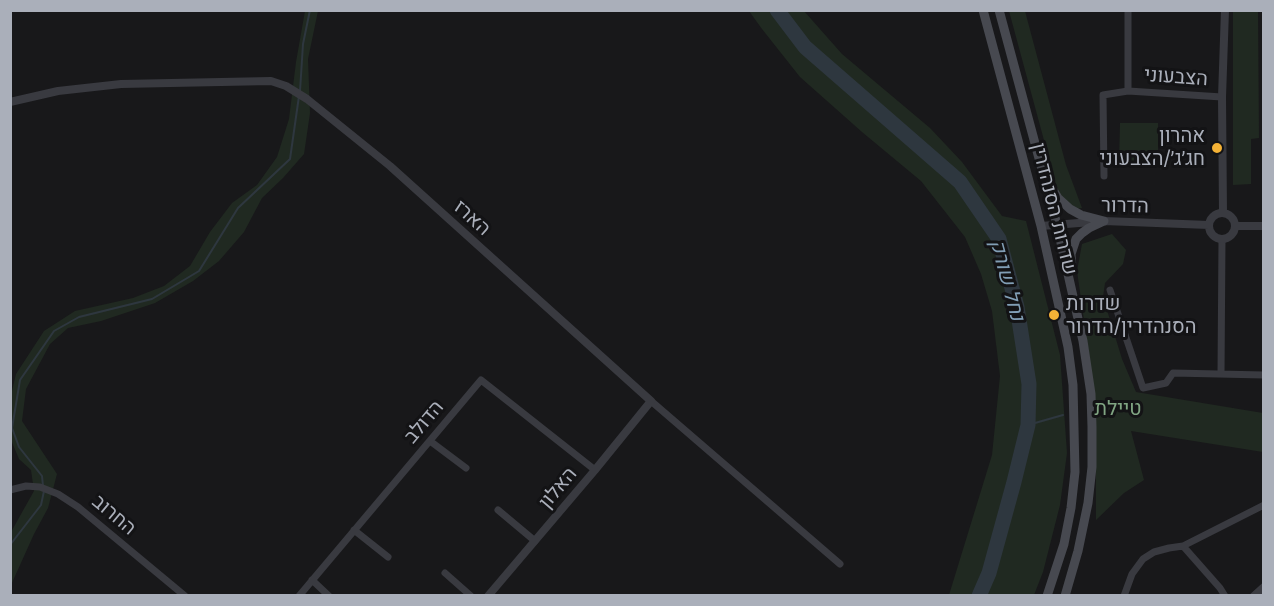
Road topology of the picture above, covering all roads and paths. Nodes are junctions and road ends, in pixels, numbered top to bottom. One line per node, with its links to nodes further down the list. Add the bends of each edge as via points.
1 (983, 10): 14 (main road, שדרות הסנהדרין)
2 (999, 10): 8 (main road, שדרות הסנהדרין)
3 (1128, 10): 5 (street, הצבעוני)
4 (1225, 10): 6 (street)
5 (1128, 91): 6 (street, הצבעוני); 9 (street, הצבעוני, via 1103,95)
6 (1222, 97): 10 (street)
7 (10, 102): 22 (street, הארז, via 58,91 122,84 271,81 286,86 390,166)
8 (1040, 162): 11 (main road, via 1064,204); 12 (main road, שדרות הסנהדרין)
9 (1104, 176)
10 (1223, 213): 13 (street, via 1215,215); 15 (street, via 1233,218)
11 (1104, 221): 12 (street, הדרור); 13 (street, הדרור); 19 (main road, via 1082,233 1073,246)
12 (1057, 225): 14 (street, הדרור); 19 (main road, שדרות הסנהדרין)
13 (1209, 225): 17 (street, via 1213,235)
14 (1041, 226): 42 (main road, שדרות הסנהדרין, via 1068,347 1075,429 1071,508)
15 (1235, 226): 16 (street); 17 (street, via 1232,235)
16 (1263, 226)
17 (1222, 239): 20 (street)
18 (1110, 290): 20 (street, via 1143,388 1166,383 1173,373)
19 (1072, 291): 43 (main road, שדרות הסנהדרין, via 1091,394 1092,457 1088,503)
20 (1221, 374): 21 (street)
21 (1263, 375)
22 (651, 401): 25 (street, האלון); 33 (street, הארז)
23 (430, 441): 24 (street); 25 (street, הדולב, via 481,380); 29 (street, הדולב)
24 (466, 468)
25 (595, 470): 30 (street, האלון)
26 (10, 490): 37 (street, החרוב, via 36,487 78,507)
27 (1263, 505): 31 (street)
28 (498, 510): 30 (street)
29 (354, 530): 32 (street); 35 (street, הדולב)
30 (535, 541): 41 (street, האלון)
31 (1183, 546): 44 (street, via 1154,552 1143,559); 45 (street)
32 (388, 557)
33 (840, 564)
34 (445, 573): 40 (street)
35 (312, 580): 38 (street, הדולב); 39 (street)
36 (1263, 587): 46 (street)
37 (185, 596)
38 (299, 596)
39 (329, 596)
40 (471, 596)
41 (488, 596)
42 (1047, 596)
43 (1065, 596)
44 (1124, 596)
45 (1225, 596)
46 (1254, 596)

